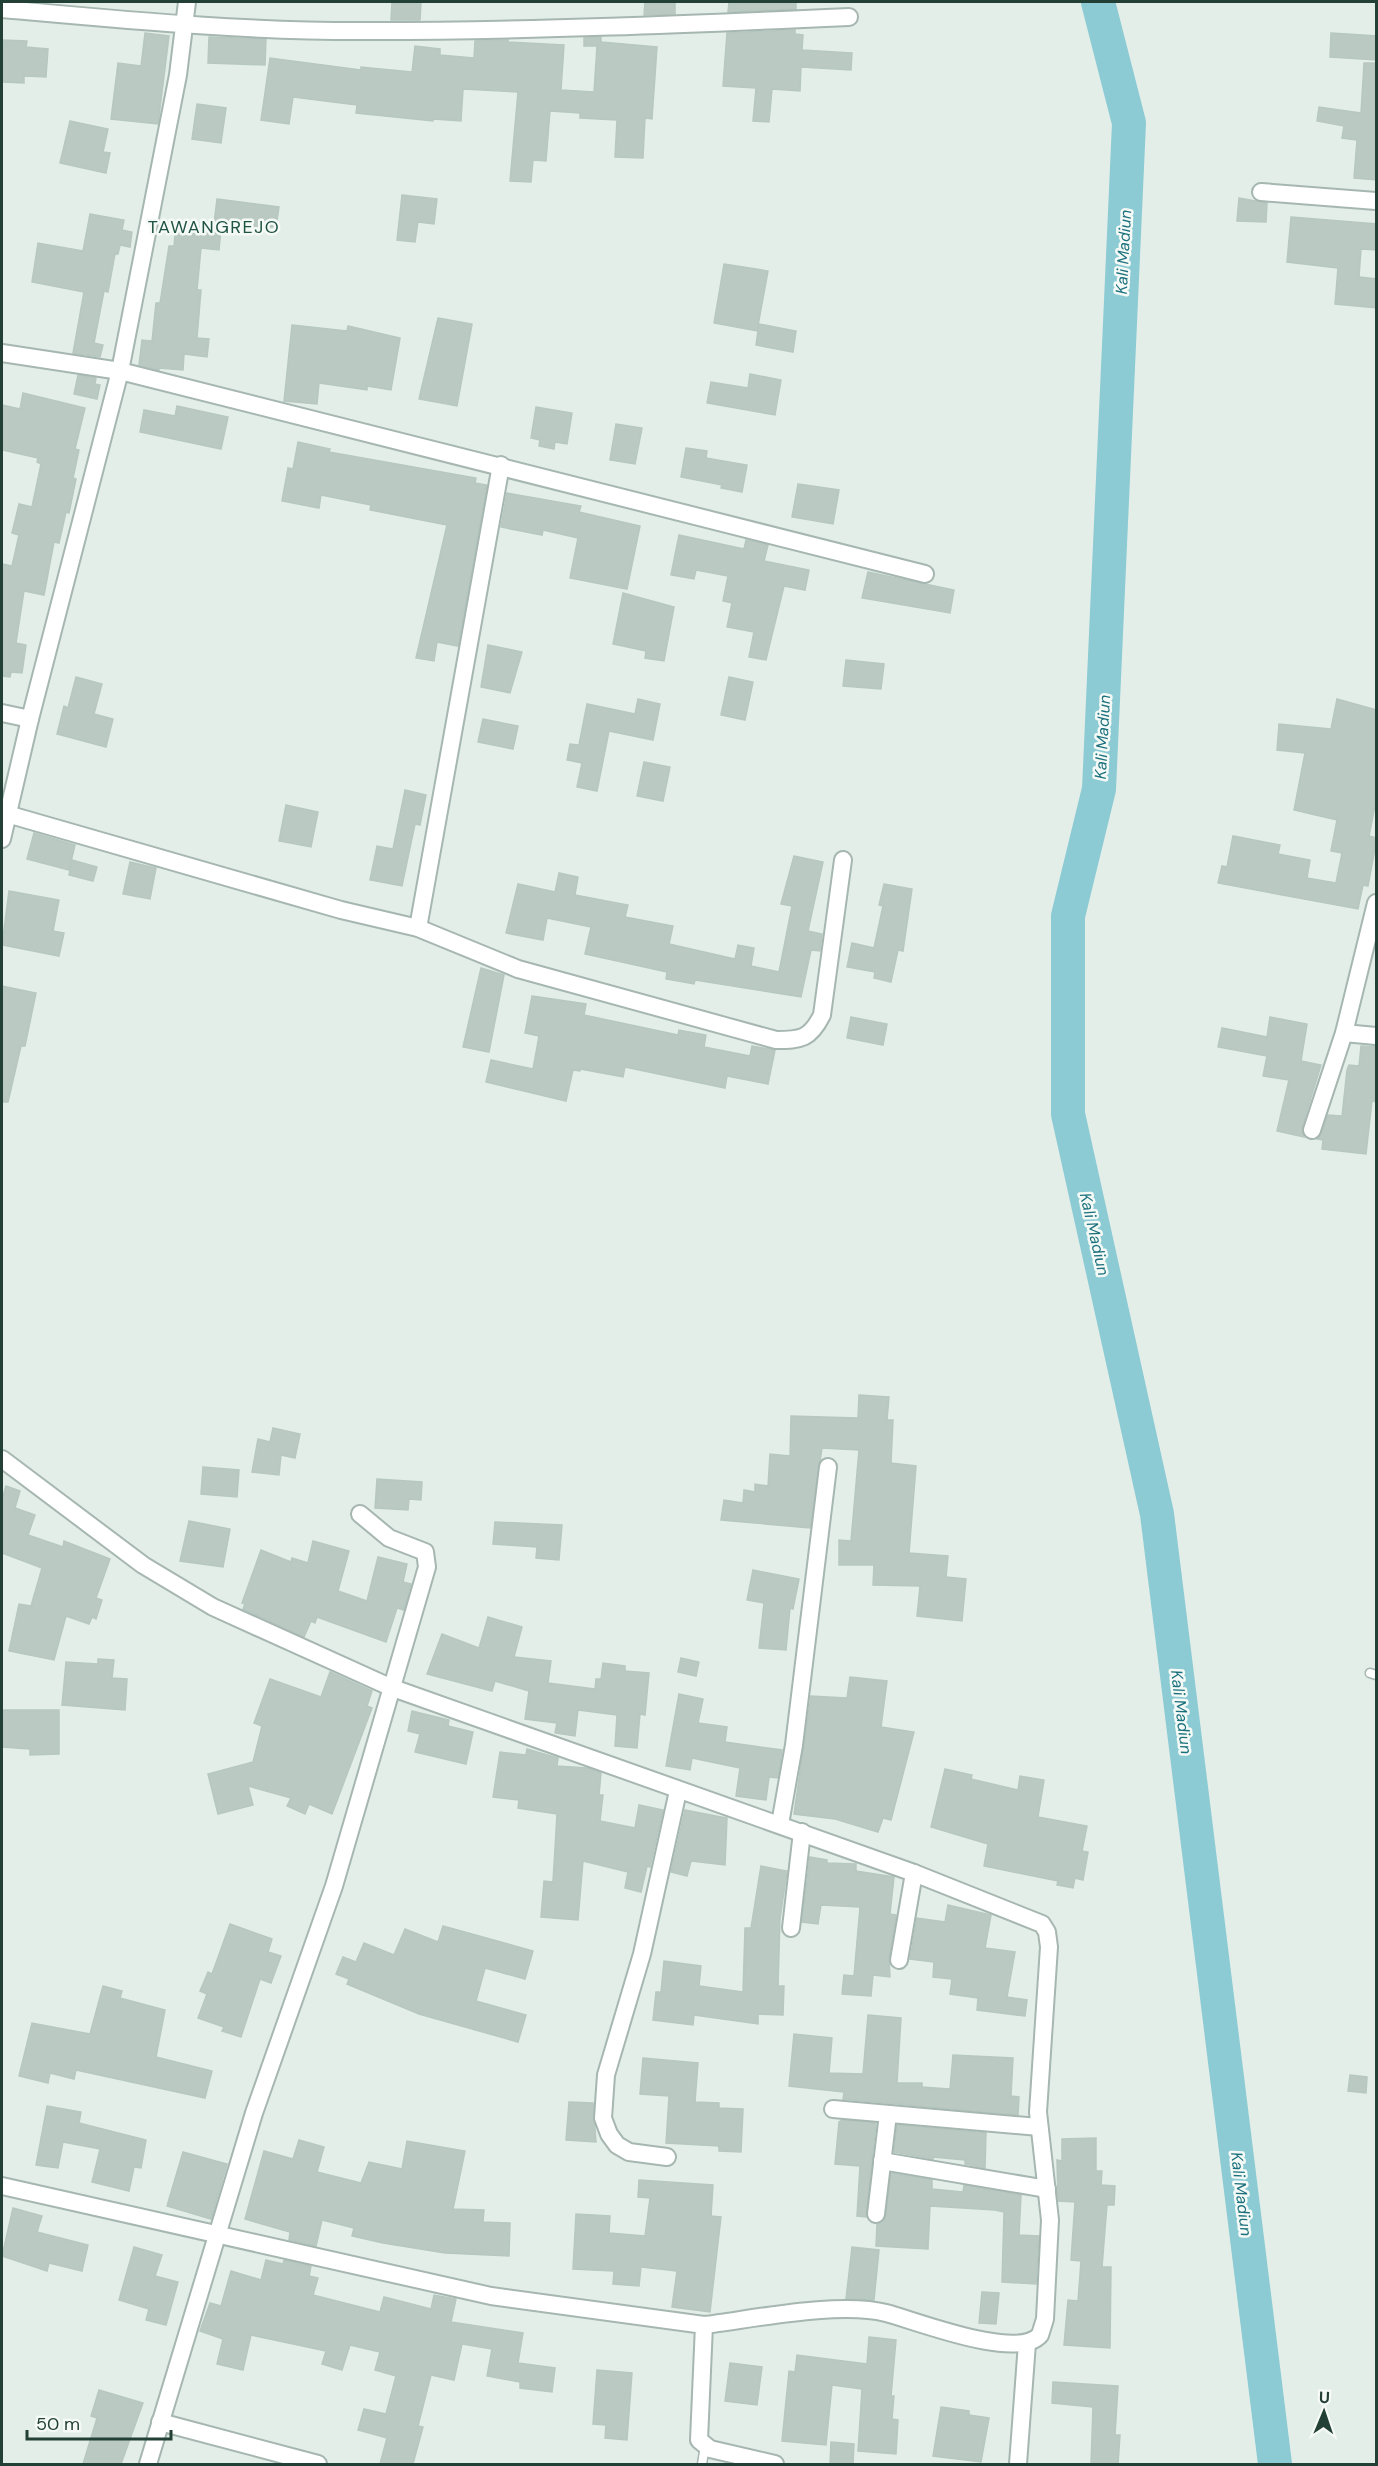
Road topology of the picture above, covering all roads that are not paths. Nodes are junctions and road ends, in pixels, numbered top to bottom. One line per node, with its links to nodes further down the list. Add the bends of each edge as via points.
1 (187, 2): 4 (street)
2 (2, 9): 4 (street)
3 (849, 17): 4 (street, via 656,26 383,31)
4 (185, 26): 8 (street)
5 (1261, 192): 6 (street)
6 (1377, 201)
7 (2, 352): 8 (street)
8 (120, 371): 9 (street); 12 (street)
9 (501, 465): 10 (street); 17 (street)
10 (925, 574)
11 (2, 714): 12 (street)
12 (30, 719): 13 (street)
13 (8, 814): 14 (street); 17 (street, via 341,910)
14 (2, 838)
15 (843, 860): 17 (street, via 822,1015 807,1036 791,1040 765,1037 518,969)
16 (1377, 903): 18 (street)
17 (418, 928)
18 (1344, 1034): 19 (street); 20 (street)
19 (1377, 1036)
20 (1312, 1130)
21 (2, 1459): 24 (street, via 143,1565 213,1607)
22 (828, 1467): 26 (street, via 794,1745)
23 (360, 1514): 24 (street, via 389,1538 418,1548 427,1557)
24 (390, 1687): 25 (street); 39 (street, via 334,1886 254,2113)
25 (678, 1791): 26 (street); 34 (street, via 642,1954 606,2075 603,2118 616,2145 629,2152)
26 (780, 1824): 27 (street)
27 (802, 1832): 28 (street); 29 (street)
28 (914, 1873): 30 (street); 33 (street, via 1035,1920 1047,1932)
29 (791, 1928)
30 (899, 1960)
31 (832, 2109): 32 (street)
32 (888, 2114): 33 (street); 35 (street)
33 (1040, 2127): 37 (street)
34 (667, 2157)
35 (882, 2161): 37 (street); 38 (street)
36 (2, 2186): 39 (street)
37 (1047, 2189): 41 (street, via 1050,2220 1045,2319 1040,2335)
38 (876, 2214)
39 (217, 2235): 40 (street, via 491,2296); 42 (street)
40 (704, 2325): 41 (street, via 866,2309 984,2341); 43 (street, via 698,2433)
41 (1027, 2343): 48 (street)
42 (160, 2422): 44 (street); 45 (street)
43 (705, 2445): 46 (lane); 47 (street)
44 (148, 2464)
45 (318, 2464)
46 (702, 2464)
47 (775, 2464)
48 (1018, 2464)

